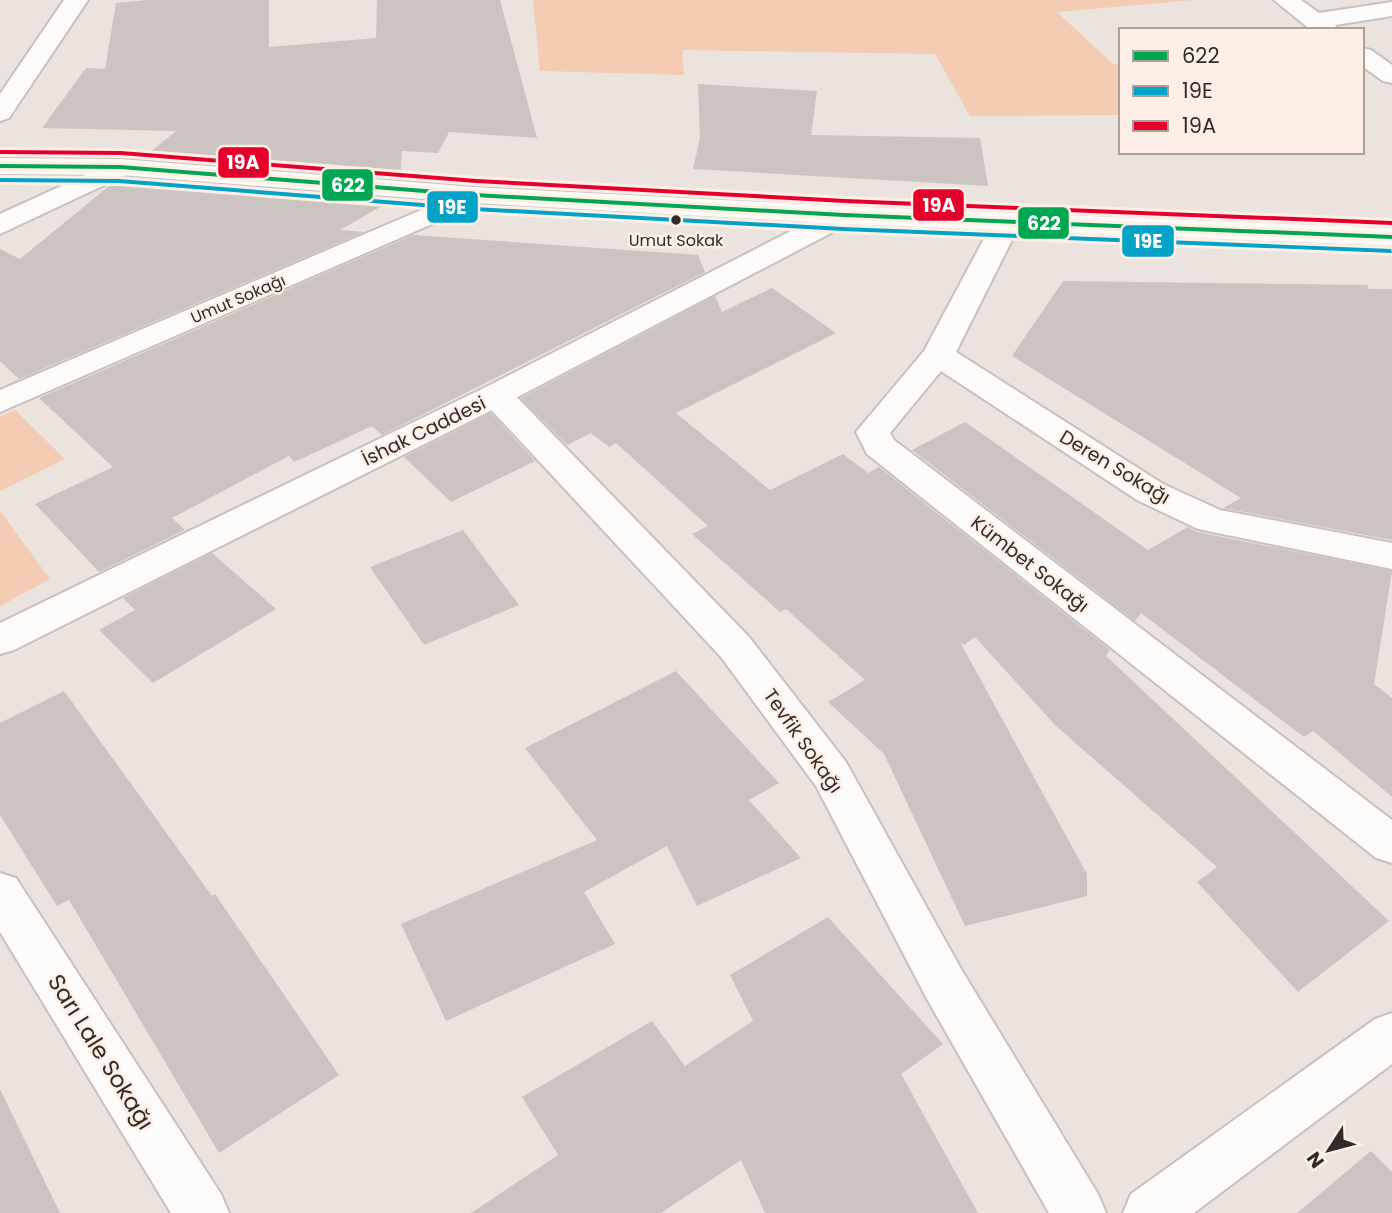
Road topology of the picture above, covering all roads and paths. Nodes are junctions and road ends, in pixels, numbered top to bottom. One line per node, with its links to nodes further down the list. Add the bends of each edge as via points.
1 (76, 0): 7 (street)
2 (1286, 0): 4 (street)
3 (1392, 9): 4 (street)
4 (1321, 25)
5 (1364, 56): 6 (street)
6 (1392, 76)
7 (0, 113)
8 (0, 166): 9 (street)
9 (120, 167): 10 (street); 13 (street)
10 (475, 195): 11 (street); 17 (street, Umut Sokağı)
11 (844, 215): 12 (street); 16 (street, İshak Caddesi)
12 (1007, 222): 14 (street); 15 (street, Kümbet Sokağı)
13 (0, 225)
14 (1392, 237)
15 (938, 355): 18 (street, Deren Sokağı, via 1150,492 1212,520); 20 (street, Kümbet Sokağı, via 873,432 879,446)
16 (496, 395): 19 (street, İshak Caddesi); 24 (street, Tevfik Sokağı, via 735,647 831,774 944,984)
17 (0, 402)
18 (1392, 556)
19 (0, 640)
20 (1392, 845)
21 (0, 892): 23 (street, Sarı Lale Sokağı)
22 (1392, 1035): 25 (street)
23 (202, 1213)
24 (1079, 1213)
25 (1150, 1213)

